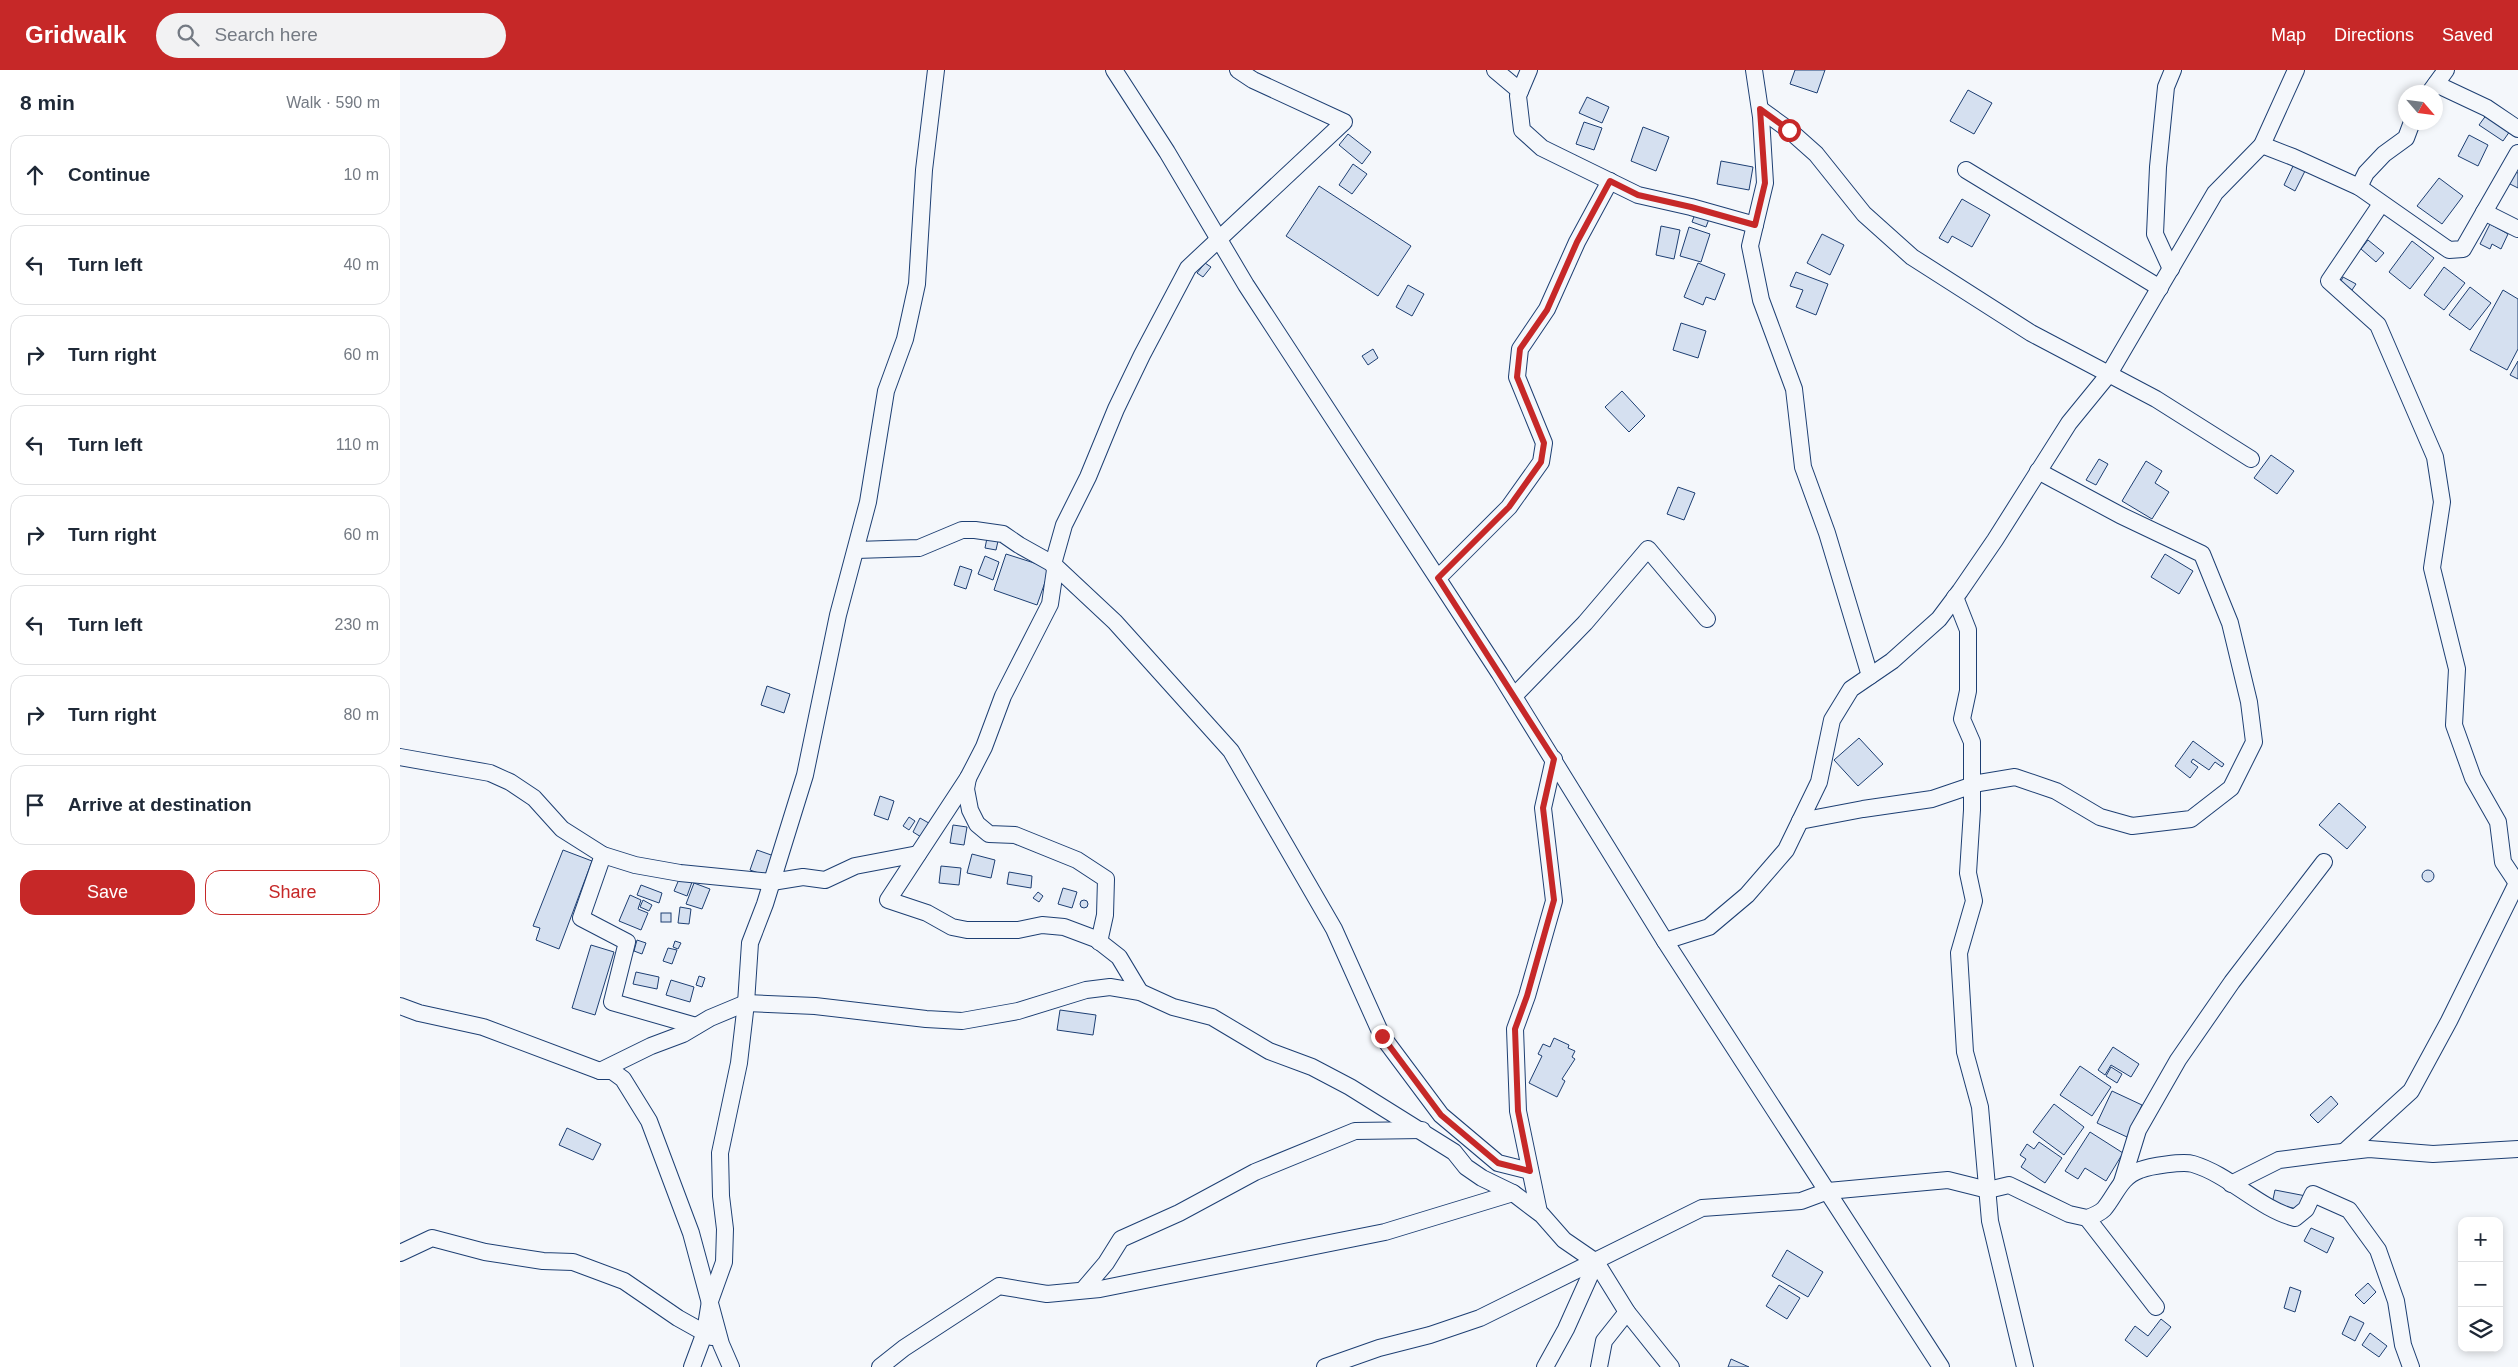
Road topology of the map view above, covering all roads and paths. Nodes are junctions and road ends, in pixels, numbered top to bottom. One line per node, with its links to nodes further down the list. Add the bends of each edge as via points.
1 (936, 70): 31 (street, via 924,170 917,284 905,339 886,391 868,502)
2 (1114, 70): 25 (street)
3 (1238, 70): 25 (street, via 1344,122)
4 (1495, 70): 11 (street)
5 (1529, 70): 11 (street)
6 (1754, 70): 13 (street)
7 (2173, 70): 26 (street, via 2166,87 2155,234)
8 (2296, 70): 16 (street)
9 (2446, 70): 10 (street)
10 (2435, 85)
11 (1520, 91): 19 (street, via 1522,130 1542,148)
12 (2443, 92): 14 (street, via 2487,108)
13 (1760, 109): 23 (street, via 1765,183); 28 (street, via 1816,154 1864,214 1912,257 2031,333)
14 (2518, 129)
15 (2409, 130): 20 (street, via 2406,138 2366,173)
16 (2262, 145): 20 (street); 26 (street, via 2215,193)
17 (2518, 153): 22 (street)
18 (1966, 170): 27 (street)
19 (1610, 181): 23 (street, via 1638,195); 33 (street, via 1577,242 1547,310 1520,349 1517,377 1544,443 1541,462 1509,507)
20 (2359, 187): 21 (street)
21 (2381, 204): 22 (street, via 2449,250 2463,248); 47 (street, via 2329,281 2378,325 2435,457 2442,502 2432,568 2457,669 2454,724 2473,778 2498,822 2503,862)
22 (2484, 212): 24 (street)
23 (1755, 225): 36 (street, via 1750,246 1761,300 1794,389 1804,467)
24 (2518, 229)
25 (1220, 239): 32 (street, via 1188,268 1142,355 1064,525); 33 (street)
26 (2171, 269): 27 (street)
27 (2160, 288): 28 (street)
28 (2109, 374): 29 (street, via 2156,399); 30 (street, via 2069,423)
29 (2250, 459)
30 (2038, 471): 34 (street); 41 (street, via 2202,554 2230,623 2249,702 2254,742 2231,788 2191,819 2132,826 2100,817 2056,791 2015,778)
31 (856, 550): 32 (street, via 920,548 962,530 975,530 1003,534); 46 (street, via 838,615 804,775)
32 (1053, 564): 40 (street, via 1056,570 1050,604 1003,696 984,747); 58 (street, via 1115,622 1231,751 1334,929 1382,1036 1441,1115 1498,1163)
33 (1438, 578): 37 (street)
34 (1955, 597): 36 (street, via 1939,619); 41 (street, via 1968,630 1968,691 1962,719 1972,742)
35 (1707, 619): 37 (street, via 1648,549 1584,624)
36 (1870, 676): 42 (street, via 1851,689 1832,720 1819,782)
37 (1514, 696): 39 (street)
38 (400, 758): 44 (street, via 490,773 510,782 534,798 562,829)
39 (1554, 759): 48 (street); 58 (street, via 1543,808 1554,900 1515,1029 1518,1111)
40 (968, 778): 43 (street); 49 (street, via 966,789 970,810 977,824 989,834 1015,835 1077,860 1106,879 1105,915)
41 (1972, 785): 42 (street, via 1932,799); 61 (street, via 1968,873 1974,901 1959,953 1965,1052 1980,1108)
42 (1800, 822): 48 (street, via 1786,850 1747,895 1709,927)
43 (918, 854): 46 (street, via 855,866 826,880 804,877); 49 (street, via 888,900 927,913 952,927 967,930 1064,926)
44 (603, 855): 46 (street, via 680,873); 53 (street, via 581,918 627,942 612,1002)
45 (2324, 862): 59 (street, via 2232,982 2178,1060 2138,1130)
46 (772, 882): 51 (street, via 750,943)
47 (2517, 882): 57 (street, via 2411,1091)
48 (1665, 941): 62 (street)
49 (1099, 942): 50 (street, via 1119,957)
50 (1140, 992): 51 (street, via 1110,987 1086,990 1018,1011 962,1021 815,1006); 55 (street, via 1172,1007 1212,1017 1268,1051 1312,1067 1343,1083)
51 (746, 1003): 53 (street); 69 (street, via 739,1063 720,1153 724,1262)
52 (400, 1006): 54 (street, via 483,1027)
53 (696, 1026): 54 (street)
54 (600, 1071): 69 (street, via 612,1071 623,1078 649,1120 692,1233)
55 (1422, 1130): 63 (street, via 1454,1152 1466,1167); 68 (street, via 1355,1131 1255,1172 1179,1213 1121,1239)
56 (2518, 1149): 57 (street, via 2434,1154 2370,1149)
57 (2344, 1152): 60 (street, via 2279,1160)
58 (1530, 1171): 64 (street)
59 (2122, 1182): 60 (street, via 2139,1170 2192,1164); 65 (street, via 2103,1210)
60 (2231, 1184): 83 (street, via 2279,1214 2295,1218 2306,1209 2313,1194 2349,1210 2378,1250 2396,1301)
61 (1988, 1190): 62 (street, via 1948,1180); 65 (street, via 2009,1185 2069,1214); 82 (street, via 1990,1221)
62 (1828, 1191): 67 (street, via 1801,1201 1702,1208); 81 (street)
63 (1513, 1193): 64 (street); 68 (street, via 1385,1232)
64 (1539, 1212): 67 (street, via 1564,1240)
65 (2087, 1218): 70 (street)
66 (400, 1253): 72 (street, via 432,1238 485,1252 573,1262 624,1281)
67 (1596, 1262): 71 (street); 77 (street, via 1480,1318); 78 (street)
68 (1083, 1290): 76 (street, via 1046,1294 999,1286)
69 (710, 1301): 72 (street); 73 (street)
70 (2156, 1307)
71 (1627, 1312): 79 (street, via 1604,1341); 80 (street)
72 (704, 1332): 73 (street); 74 (street)
73 (721, 1344): 75 (street)
74 (692, 1367)
75 (732, 1367)
76 (880, 1367)
77 (1325, 1367)
78 (1545, 1367)
79 (1599, 1367)
80 (1672, 1367)
81 (1941, 1367)
82 (2025, 1367)
83 (2410, 1367)

